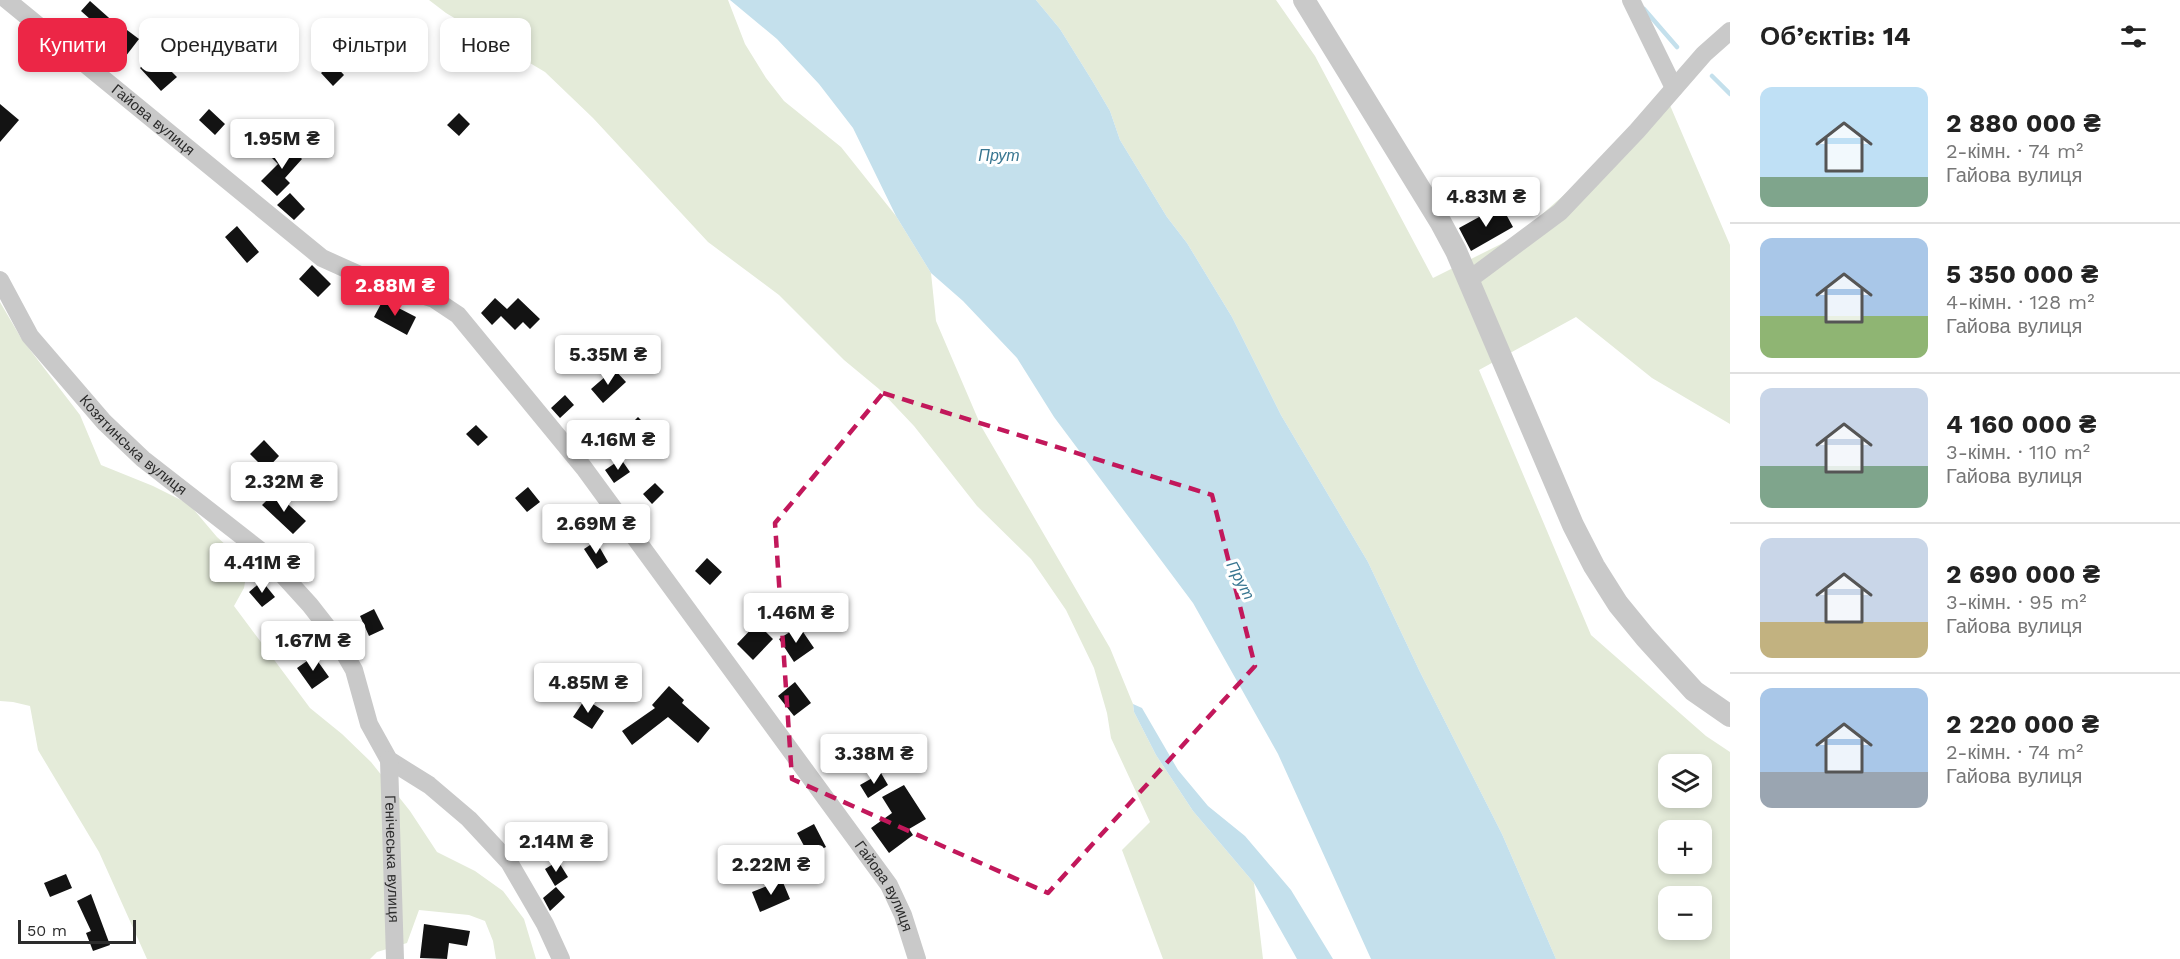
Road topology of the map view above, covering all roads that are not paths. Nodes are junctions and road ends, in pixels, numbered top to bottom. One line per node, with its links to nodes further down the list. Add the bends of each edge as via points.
1 (7, 0): 12 (street, Гайова вулиця, via 322,258 362,276 434,299 458,315 584,468 889,885)
2 (1304, 0): 6 (street, via 1441,223)
3 (1631, 0): 5 (street)
4 (1730, 31): 5 (street)
5 (1674, 88): 6 (street, via 1560,212)
6 (1470, 279): 8 (street, via 1573,525 1594,566 1618,604 1694,691)
7 (0, 280): 9 (street, Козятинська вулиця, via 30,336 104,422 143,459 261,551 310,605 354,670 369,724)
8 (1730, 716)
9 (389, 760): 10 (street, Генічеська вулиця); 11 (street, Козятинська вулиця, via 469,819 509,862)
10 (395, 959)
11 (561, 959)
12 (917, 959)

